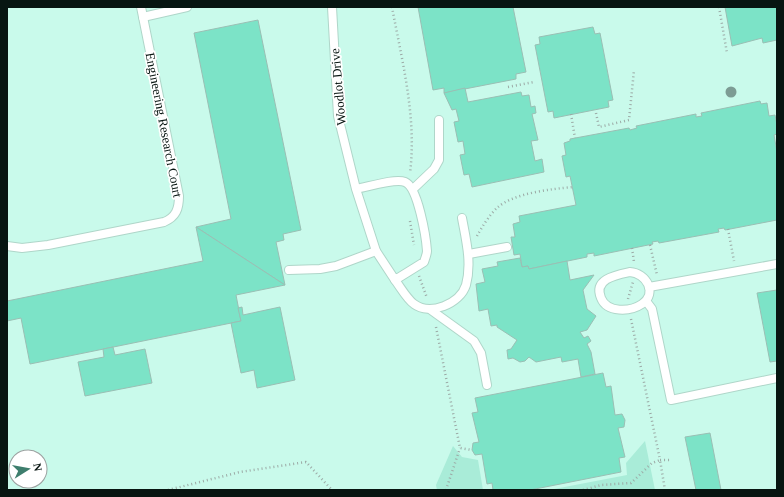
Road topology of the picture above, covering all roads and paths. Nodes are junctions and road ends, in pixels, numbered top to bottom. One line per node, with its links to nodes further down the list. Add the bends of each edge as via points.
1 (141, 7): 5 (lane, Engineering Research Court)
2 (187, 7): 5 (lane)
3 (332, 7): 15 (lane, Woodlot Drive, via 338,116)
4 (719, 7): 6 (path)
5 (143, 17): 20 (lane, Engineering Research Court, via 179,196 175,215 164,222 48,245 22,248)
6 (727, 53)
7 (634, 70): 11 (path, via 629,120 599,126)
8 (534, 82): 9 (path)
9 (508, 87)
10 (571, 114): 13 (path)
11 (596, 114)
12 (439, 120): 16 (lane, via 439,160 434,169)
13 (575, 138)
14 (573, 188): 23 (path, via 515,198 498,207 478,234)
15 (356, 189): 16 (lane, via 398,181); 22 (lane, Woodlot Drive)
16 (413, 189): 30 (lane, via 419,206 427,252 424,262)
17 (462, 218): 23 (lane)
18 (728, 229): 25 (path)
19 (650, 245): 29 (path, via 658,276)
20 (7, 246)
21 (507, 247): 23 (lane)
22 (376, 251): 28 (lane, via 336,266); 30 (lane, Woodlot Drive)
23 (469, 254): 34 (lane, via 466,286 458,297 447,305)
24 (741, 260): 25 (path)
25 (734, 261): 26 (path)
26 (727, 262)
27 (777, 264): 31 (lane)
28 (289, 270)
29 (664, 275)
30 (395, 280): 34 (lane, Woodlot Drive, via 414,304)
31 (649, 287): 32 (lane); 33 (lane, via 644,278 635,273 615,275 605,280 600,290 605,305 616,310)
32 (646, 300): 33 (lane, via 641,305); 35 (lane, via 652,310 671,400)
33 (629, 308): 38 (path)
34 (431, 310): 36 (lane, Woodlot Drive, via 474,341)
35 (777, 378)
36 (488, 385)
37 (460, 448): 42 (path)
38 (660, 460): 39 (path); 43 (path, via 652,463 631,483 601,485); 44 (path)
39 (672, 460)
40 (168, 490): 41 (path, via 240,472 306,462)
41 (332, 490)
42 (446, 490)
43 (583, 490)
44 (665, 490)

